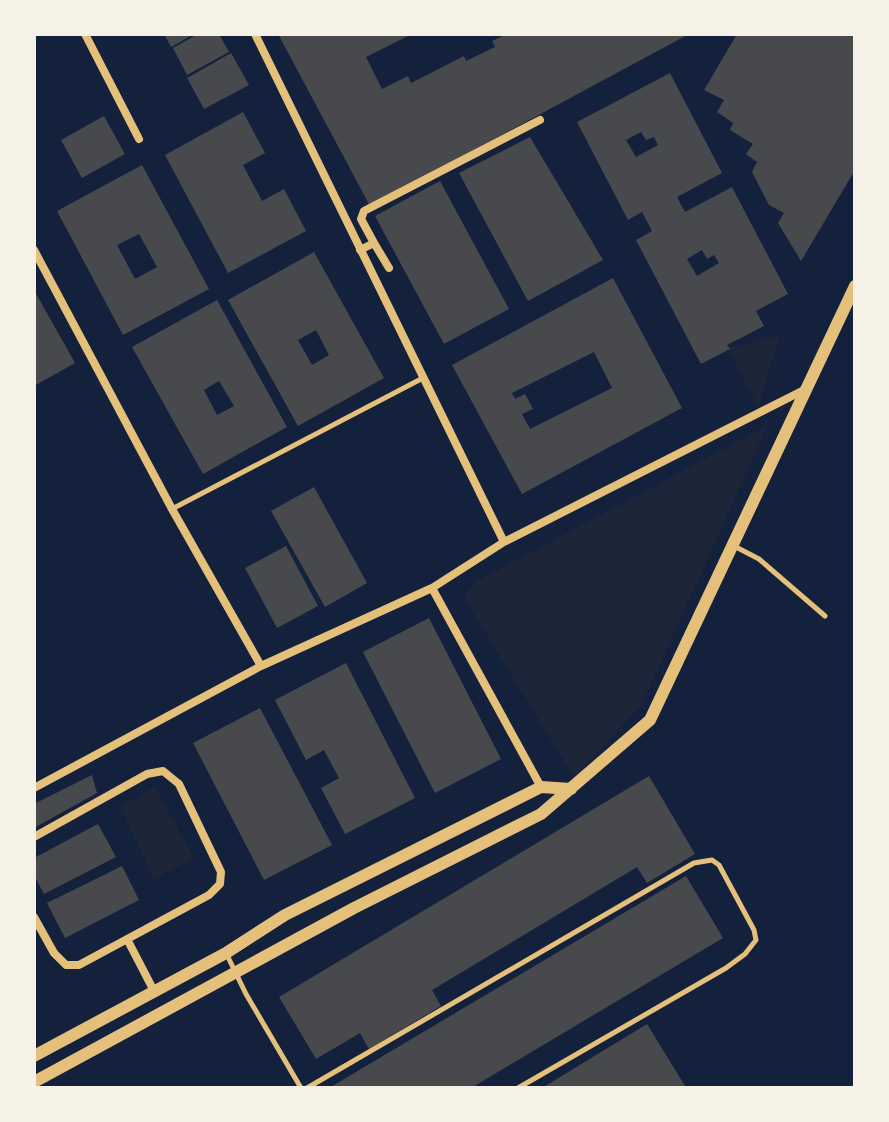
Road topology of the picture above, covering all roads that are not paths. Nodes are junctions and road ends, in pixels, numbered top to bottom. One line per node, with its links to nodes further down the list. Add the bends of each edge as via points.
1 (85, 34): 4 (street)
2 (255, 34): 7 (street)
3 (540, 120): 5 (street, via 364,211 361,219)
4 (139, 139)
5 (374, 243): 7 (street); 8 (street)
6 (34, 250): 14 (street)
7 (360, 250): 9 (street)
8 (382, 257): 9 (street); 10 (street)
9 (367, 265): 12 (street)
10 (389, 268)
11 (855, 286): 13 (street)
12 (423, 378): 14 (lane); 15 (street)
13 (807, 389): 15 (street); 16 (street)
14 (172, 509): 19 (street)
15 (504, 542): 17 (street)
16 (733, 546): 18 (lane, via 759,559); 22 (street, via 650,720)
17 (432, 588): 19 (street); 20 (street)
18 (825, 616)
19 (261, 666): 21 (street)
20 (541, 787): 22 (street); 26 (street, via 285,915)
21 (34, 788)
22 (571, 789): 27 (street, via 541,814)
23 (34, 837): 25 (street, via 147,774 163,771 179,784 221,872 220,884)
24 (34, 917): 25 (street, via 66,965 79,965)
25 (127, 939): 28 (street)
26 (226, 953): 27 (lane); 28 (street)
27 (235, 973): 30 (street); 31 (lane)
28 (154, 991): 29 (street)
29 (34, 1056)
30 (34, 1082)
31 (304, 1088): 32 (lane, via 694,863 712,860 719,865 754,930 752,948)
32 (518, 1088)

